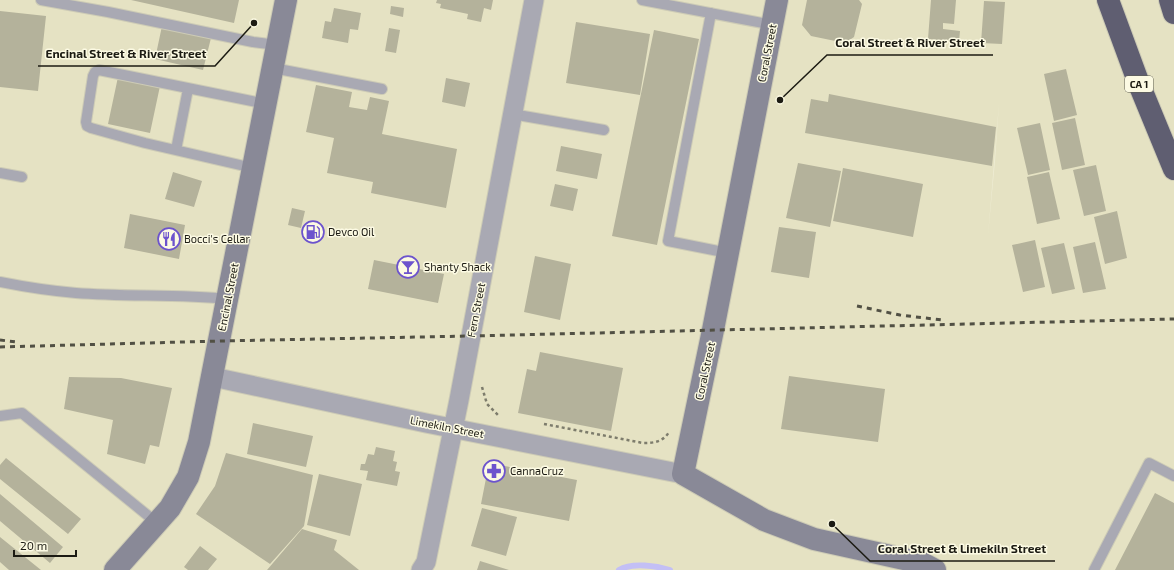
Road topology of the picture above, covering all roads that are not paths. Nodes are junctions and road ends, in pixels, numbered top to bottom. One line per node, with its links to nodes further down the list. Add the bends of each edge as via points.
1 (41, 0): 11 (lane)
2 (286, 0): 11 (street, Encinal Street)
3 (534, 0): 16 (street, Fern Street)
4 (642, 0): 8 (lane)
5 (777, 0): 10 (street, Coral Street)
6 (1108, 0): 20 (highway, CA 1)
7 (1170, 0): 9 (highway)
8 (711, 13): 10 (lane); 23 (lane, via 668,241)
9 (1174, 13)
10 (772, 25): 23 (street, Coral Street)
11 (277, 45): 12 (street, Encinal Street)
12 (273, 68): 14 (lane); 15 (street, Encinal Street)
13 (188, 89): 15 (lane); 18 (lane); 18 (lane, via 99,70 93,76 87,126)
14 (382, 89)
15 (266, 104): 19 (street, Encinal Street)
16 (512, 114): 17 (lane); 28 (street, Fern Street)
17 (604, 130)
18 (176, 150): 19 (lane)
19 (252, 168): 25 (street, Encinal Street)
20 (1174, 169)
21 (0, 173): 22 (lane)
22 (22, 177)
23 (728, 253): 29 (street, Coral Street)
24 (0, 282): 25 (lane, via 76,293)
25 (228, 299): 26 (street, Encinal Street)
26 (213, 377): 28 (street, Limekiln Street); 31 (street, Encinal Street, via 199,442 188,477 170,508)
27 (0, 416): 31 (lane, via 22,413)
28 (453, 428): 29 (street, Limekiln Street); 33 (street, Fern Street, via 426,562)
29 (683, 474): 34 (street, via 764,520 814,539 922,563)
30 (1174, 476): 35 (lane, via 1148,463)
31 (157, 523): 32 (street, Encinal Street)
32 (115, 570)
33 (420, 570)
34 (935, 570)
35 (1094, 570)

